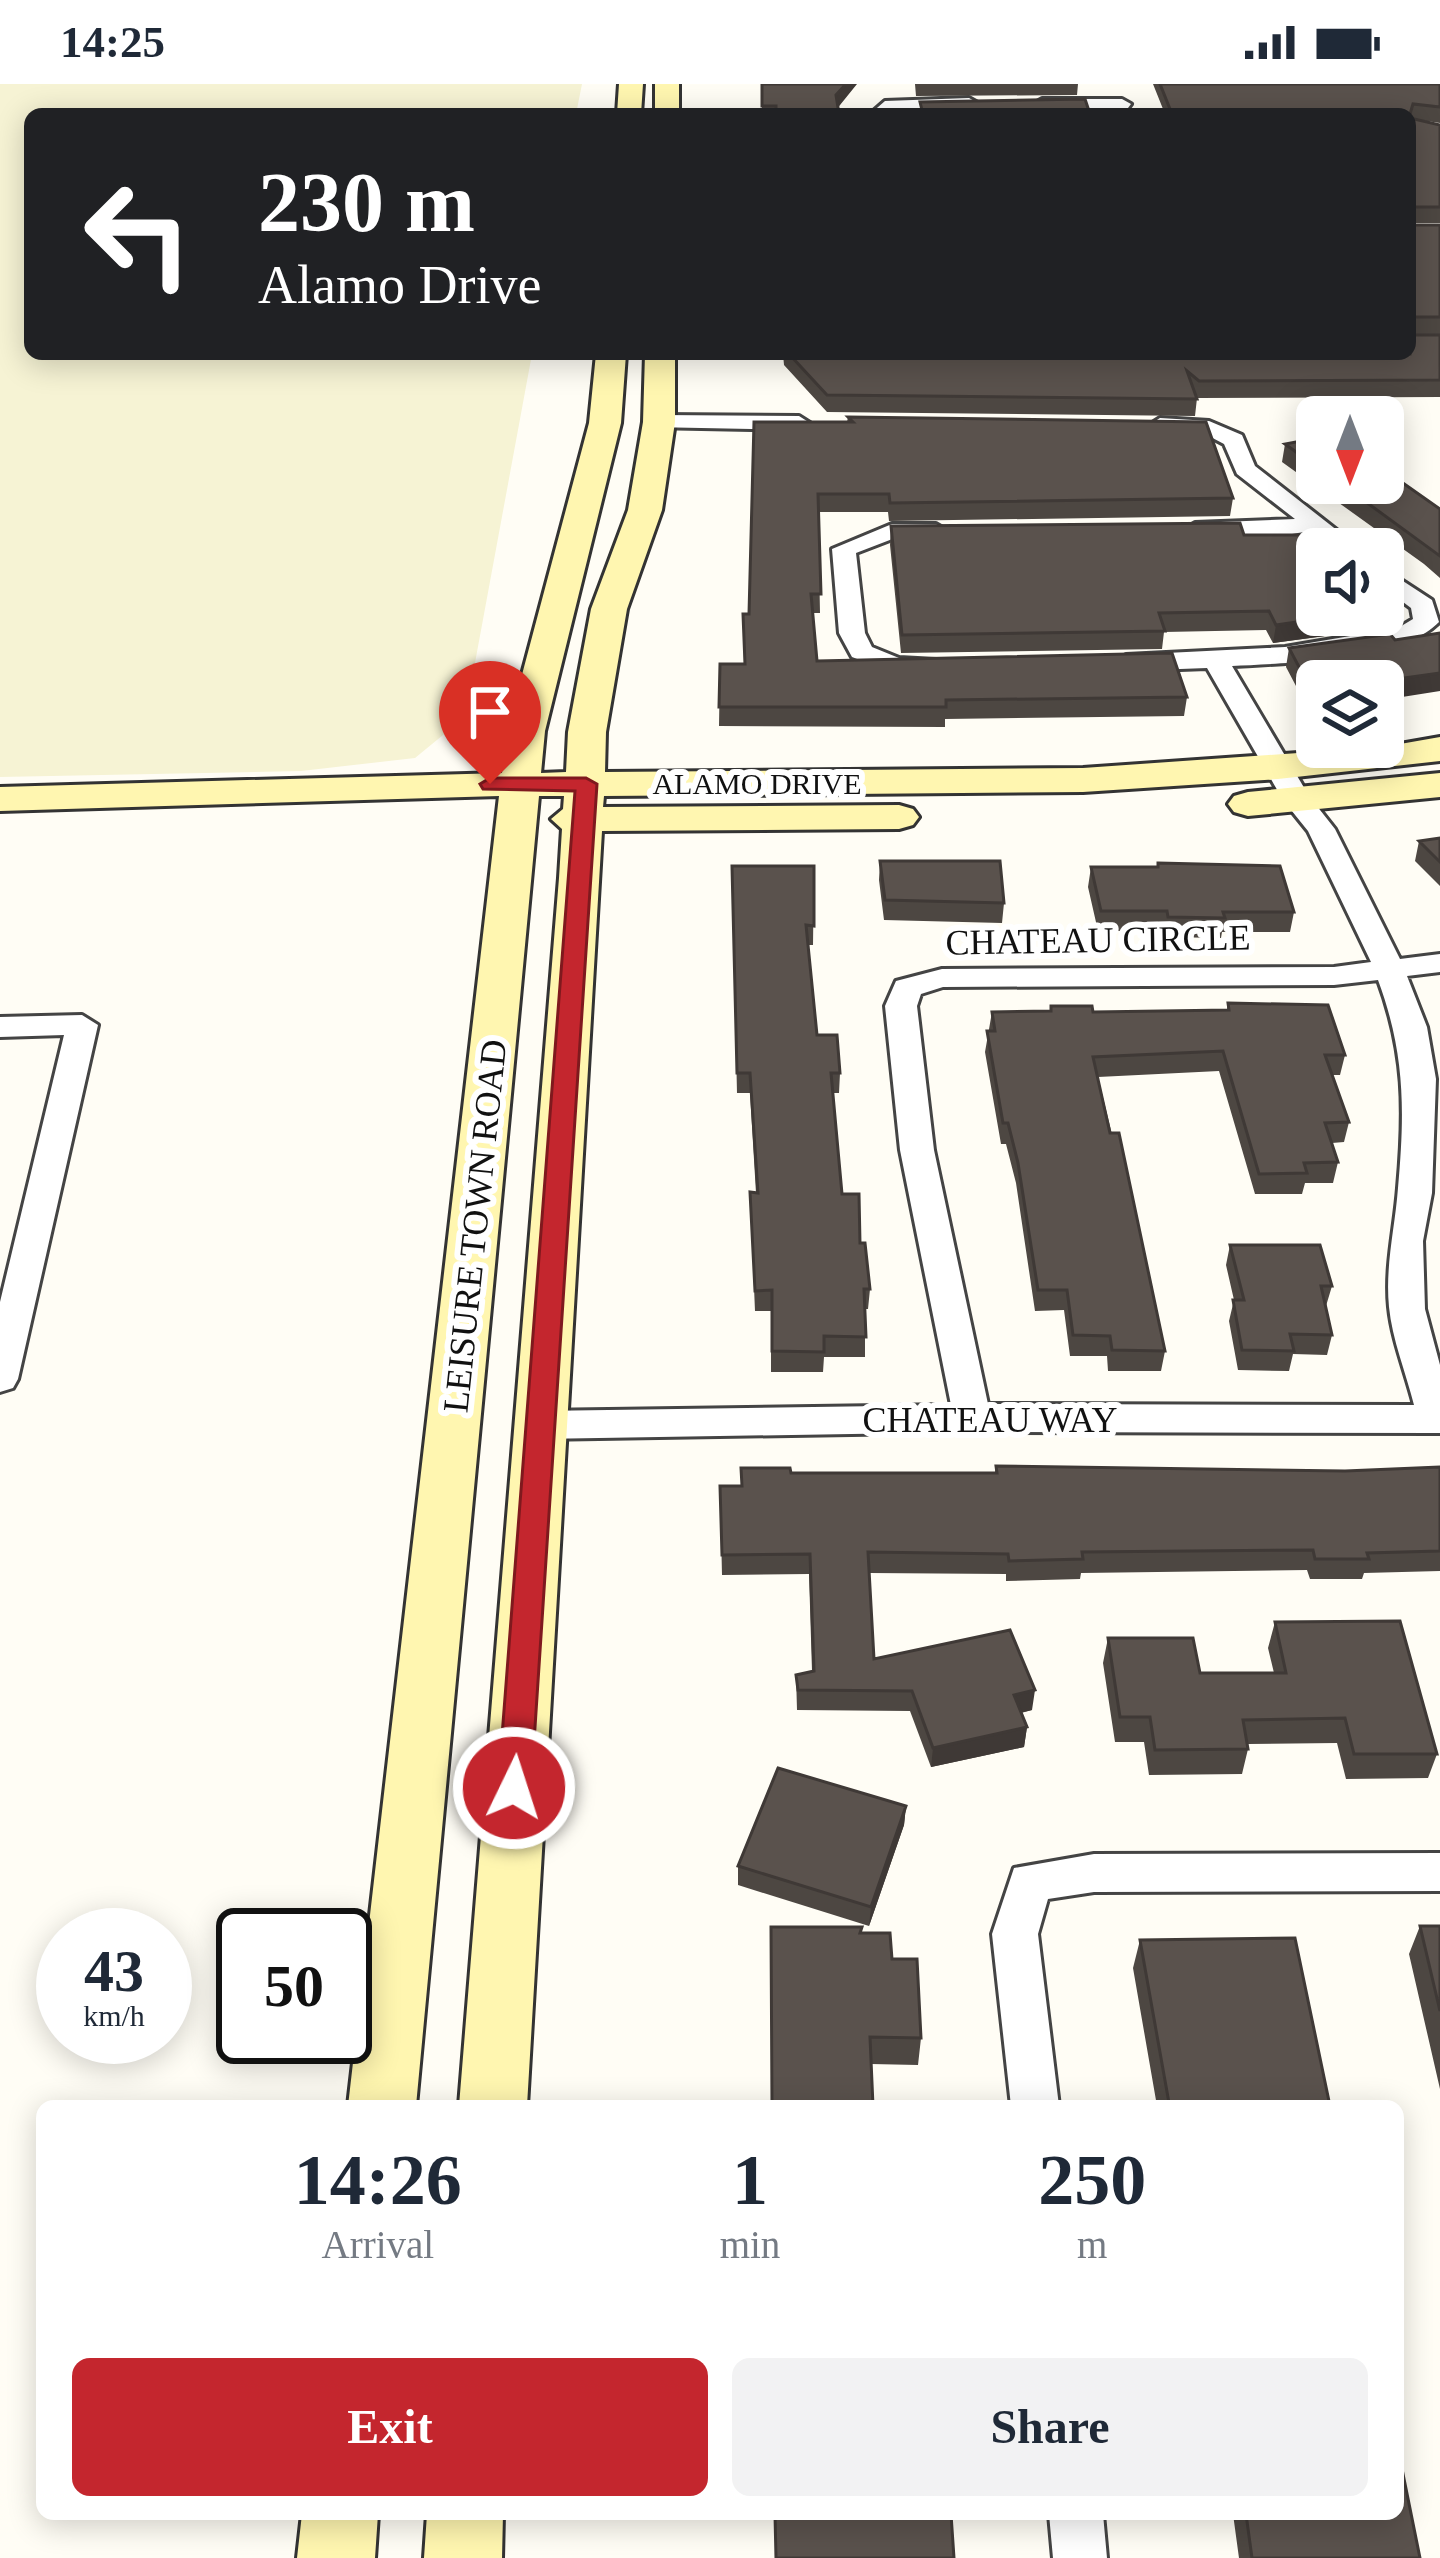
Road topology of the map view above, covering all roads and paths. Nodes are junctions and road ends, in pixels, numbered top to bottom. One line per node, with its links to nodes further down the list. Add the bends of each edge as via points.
1 (985, 104): 3 (street)
2 (1027, 104): 4 (street)
3 (884, 108)
4 (1105, 108)
5 (610, 360): 24 (main road, LEISURE TOWN ROAD, via 605,424 526,731)
6 (660, 360): 7 (main road, LEISURE TOWN ROAD)
7 (659, 422): 8 (street); 25 (main road, LEISURE TOWN ROAD, via 645,510 610,609 587,732)
8 (821, 423)
9 (1131, 424): 10 (street, via 1209,428 1234,440 1244,469)
10 (1313, 523): 11 (street); 12 (street)
11 (1320, 528)
12 (1179, 530)
13 (964, 531): 19 (street, via 892,531 844,549 861,652 896,666)
14 (1404, 591): 15 (street, via 1423,605 1426,622)
15 (1404, 635)
16 (1401, 636): 17 (street)
17 (1216, 661): 18 (street); 21 (street)
18 (1096, 664)
19 (962, 666)
20 (1440, 749): 21 (main road, ALAMO DRIVE)
21 (1287, 784): 22 (main road, ALAMO DRIVE); 25 (main road, ALAMO DRIVE, via 1042,814); 28 (street, via 1321,830)
22 (1440, 785)
23 (0, 799): 24 (main road, ALAMO DRIVE)
24 (519, 802): 25 (main road, ALAMO DRIVE); 26 (main road, ALAMO DRIVE); 35 (main road, LEISURE TOWN ROAD)
25 (585, 802): 33 (main road, LEISURE TOWN ROAD)
26 (0, 827)
27 (1440, 962): 28 (street, CHATEAU CIRCLE)
28 (1391, 969): 31 (street, CHATEAU CIRCLE, via 942,978 907,988 902,1006 917,1150); 32 (street, via 1420,1079 1407,1309)
29 (0, 1027): 30 (street, via 82,1025)
30 (0, 1379)
31 (971, 1418): 32 (street, CHATEAU WAY); 33 (street, CHATEAU WAY)
32 (1438, 1419)
33 (539, 1426): 36 (main road, LEISURE TOWN ROAD)
34 (1440, 1871): 37 (street, via 1094,1873 1030,1882 1015,1934)
35 (383, 2100)
36 (493, 2100)
37 (1034, 2100)
38 (339, 2520): 41 (main road)
39 (466, 2520): 42 (main road)
40 (1077, 2520): 43 (street)
41 (336, 2558)
42 (463, 2558)
43 (1080, 2558)

